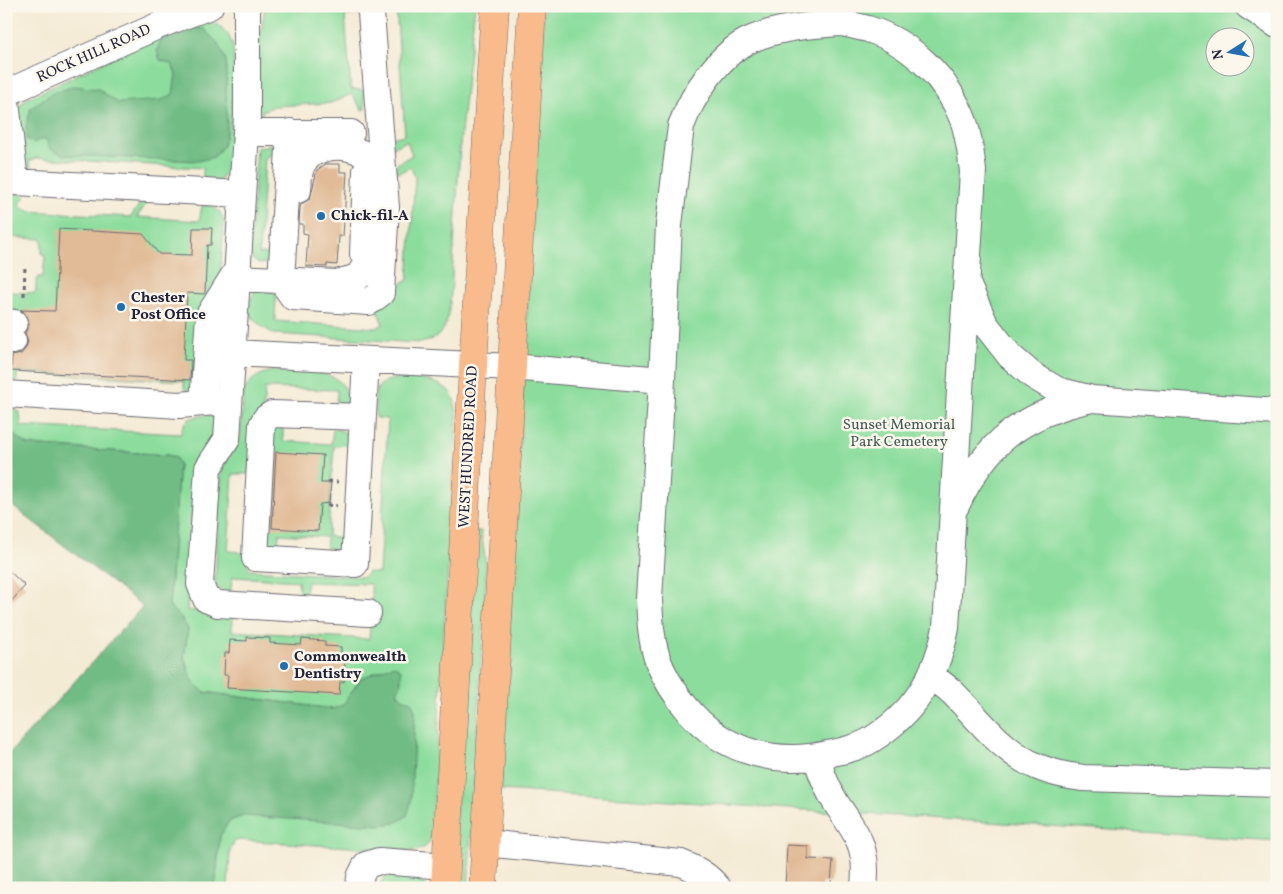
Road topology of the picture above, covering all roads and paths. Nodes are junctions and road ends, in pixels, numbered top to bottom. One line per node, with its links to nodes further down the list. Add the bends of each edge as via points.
1 (210, 6): 9 (street, ROCK HILL ROAD)
2 (247, 6): 12 (street)
3 (369, 6): 13 (street)
4 (495, 6): 23 (main road, WEST HUNDRED ROAD)
5 (532, 6): 24 (main road)
6 (1248, 6): 8 (street)
7 (815, 15): 19 (street, via 869,29 894,40 936,75 952,98 964,122 973,171); 25 (street, via 751,39 733,51 700,87 687,111 681,126 669,225)
8 (1277, 25)
9 (6, 94)
10 (6, 101): 14 (street)
11 (290, 132): 12 (street); 13 (street); 18 (street)
12 (246, 134): 15 (street)
13 (381, 136): 18 (street, via 386,207 381,293 369,302 293,297)
14 (11, 183): 15 (street)
15 (242, 194): 17 (street)
16 (26, 265): 20 (path)
17 (238, 274): 18 (street); 21 (street); 29 (street, via 208,315)
18 (281, 280): 18 (street, via 337,284 358,277 368,261 374,179 371,163 359,151 344,146 325,148 306,158 300,170 292,255 286,276)
19 (966, 283): 27 (street, via 985,324 1010,356 1057,390); 32 (street)
20 (24, 296)
21 (232, 353): 22 (street); 28 (street)
22 (366, 360): 23 (street); 31 (street)
23 (473, 366): 24 (street); 38 (main road, WEST HUNDRED ROAD)
24 (512, 368): 25 (street); 37 (main road)
25 (662, 380): 35 (street, via 649,599 650,631 658,660 670,686 687,710 721,740 748,752 774,758)
26 (6, 394): 29 (street, via 179,405)
27 (1093, 399): 30 (street); 32 (street, via 1043,413 1024,422 1002,439 982,460)
28 (229, 401): 29 (street); 33 (street, via 227,439 208,468 200,584 206,599 218,604)
29 (203, 403)
30 (1277, 412)
31 (362, 418): 31 (street, via 355,564 255,558 262,425 266,418 272,414)
32 (952, 514): 34 (street, via 946,628)
33 (368, 613)
34 (932, 676): 35 (street, via 907,711 891,726 869,741); 36 (street, via 1014,753 1058,774 1083,778)
35 (816, 757): 42 (street, via 835,802 859,839 864,854)
36 (1277, 784)
37 (485, 843): 40 (main road); 41 (street, via 681,863 698,870)
38 (445, 877): 39 (street, via 379,861 366,865)
39 (359, 888)
40 (482, 888)
41 (718, 888)
42 (864, 888)

